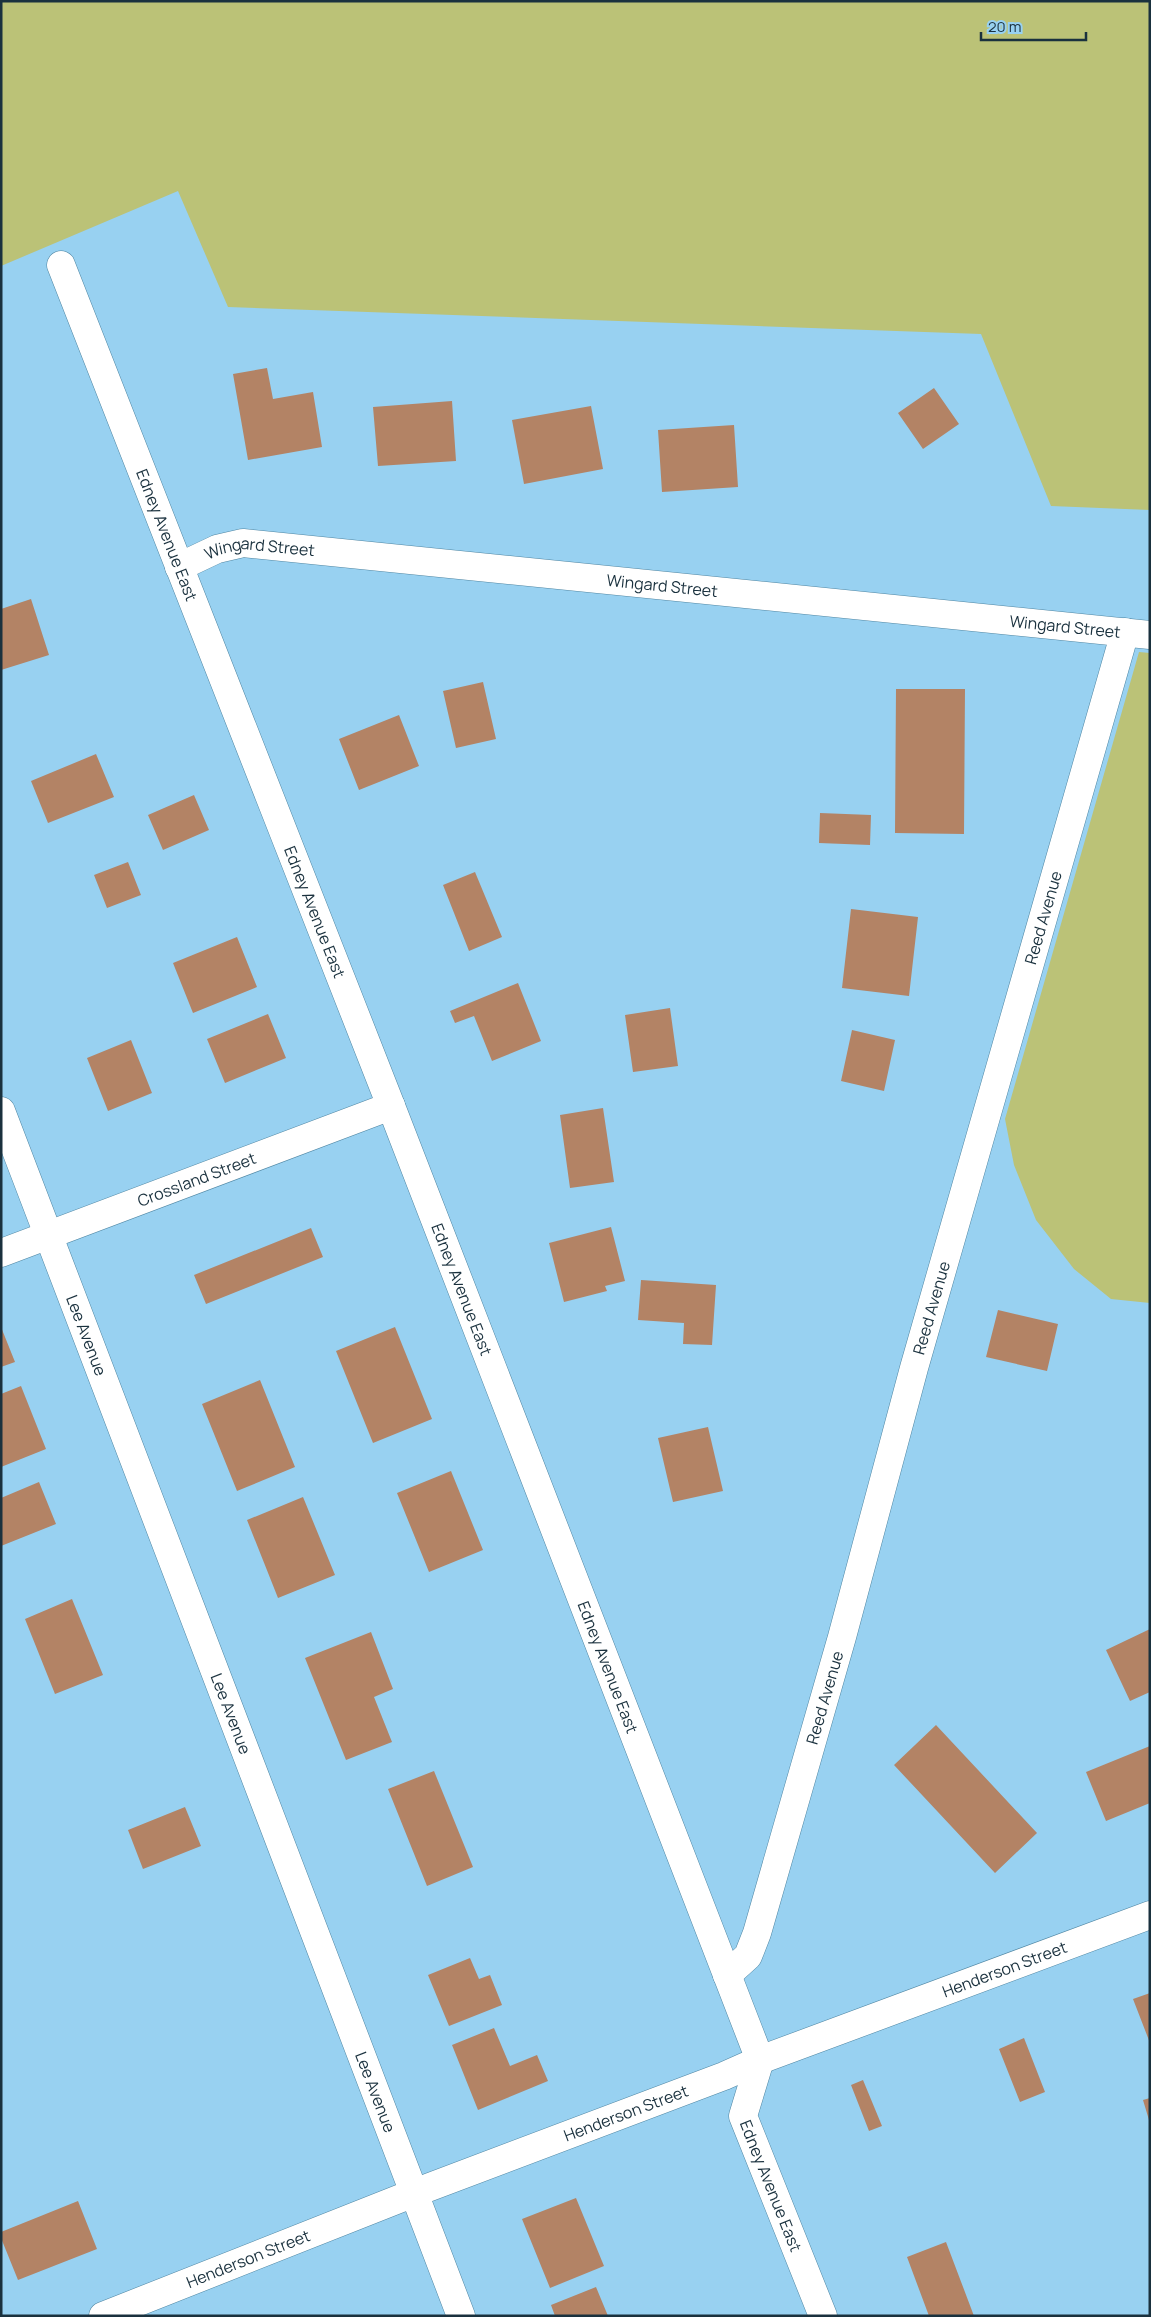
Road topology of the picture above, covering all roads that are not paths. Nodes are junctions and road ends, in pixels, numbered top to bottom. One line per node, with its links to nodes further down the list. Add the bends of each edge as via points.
1 (61, 265): 2 (street, Edney Avenue East)
2 (179, 567): 3 (street, Wingard Street, via 217,549 244,543); 4 (street, Edney Avenue East)
3 (1137, 634): 9 (street, Reed Avenue, via 916,1358 842,1637 757,1932 748,1956)
4 (391, 1106): 6 (street, Crossland Street); 9 (street, Edney Avenue East)
5 (1, 1111): 6 (street, Lee Avenue)
6 (49, 1235): 7 (street, Crossland Street); 11 (street, Lee Avenue)
7 (1, 1253)
8 (1150, 1916): 10 (street, Henderson Street)
9 (727, 1976): 10 (street, Edney Avenue East)
10 (760, 2060): 11 (street, Henderson Street); 14 (street, Edney Avenue East, via 743,2116)
11 (414, 2193): 12 (street, Henderson Street); 13 (street, Lee Avenue)
12 (103, 2316)
13 (461, 2316)
14 (823, 2316)

